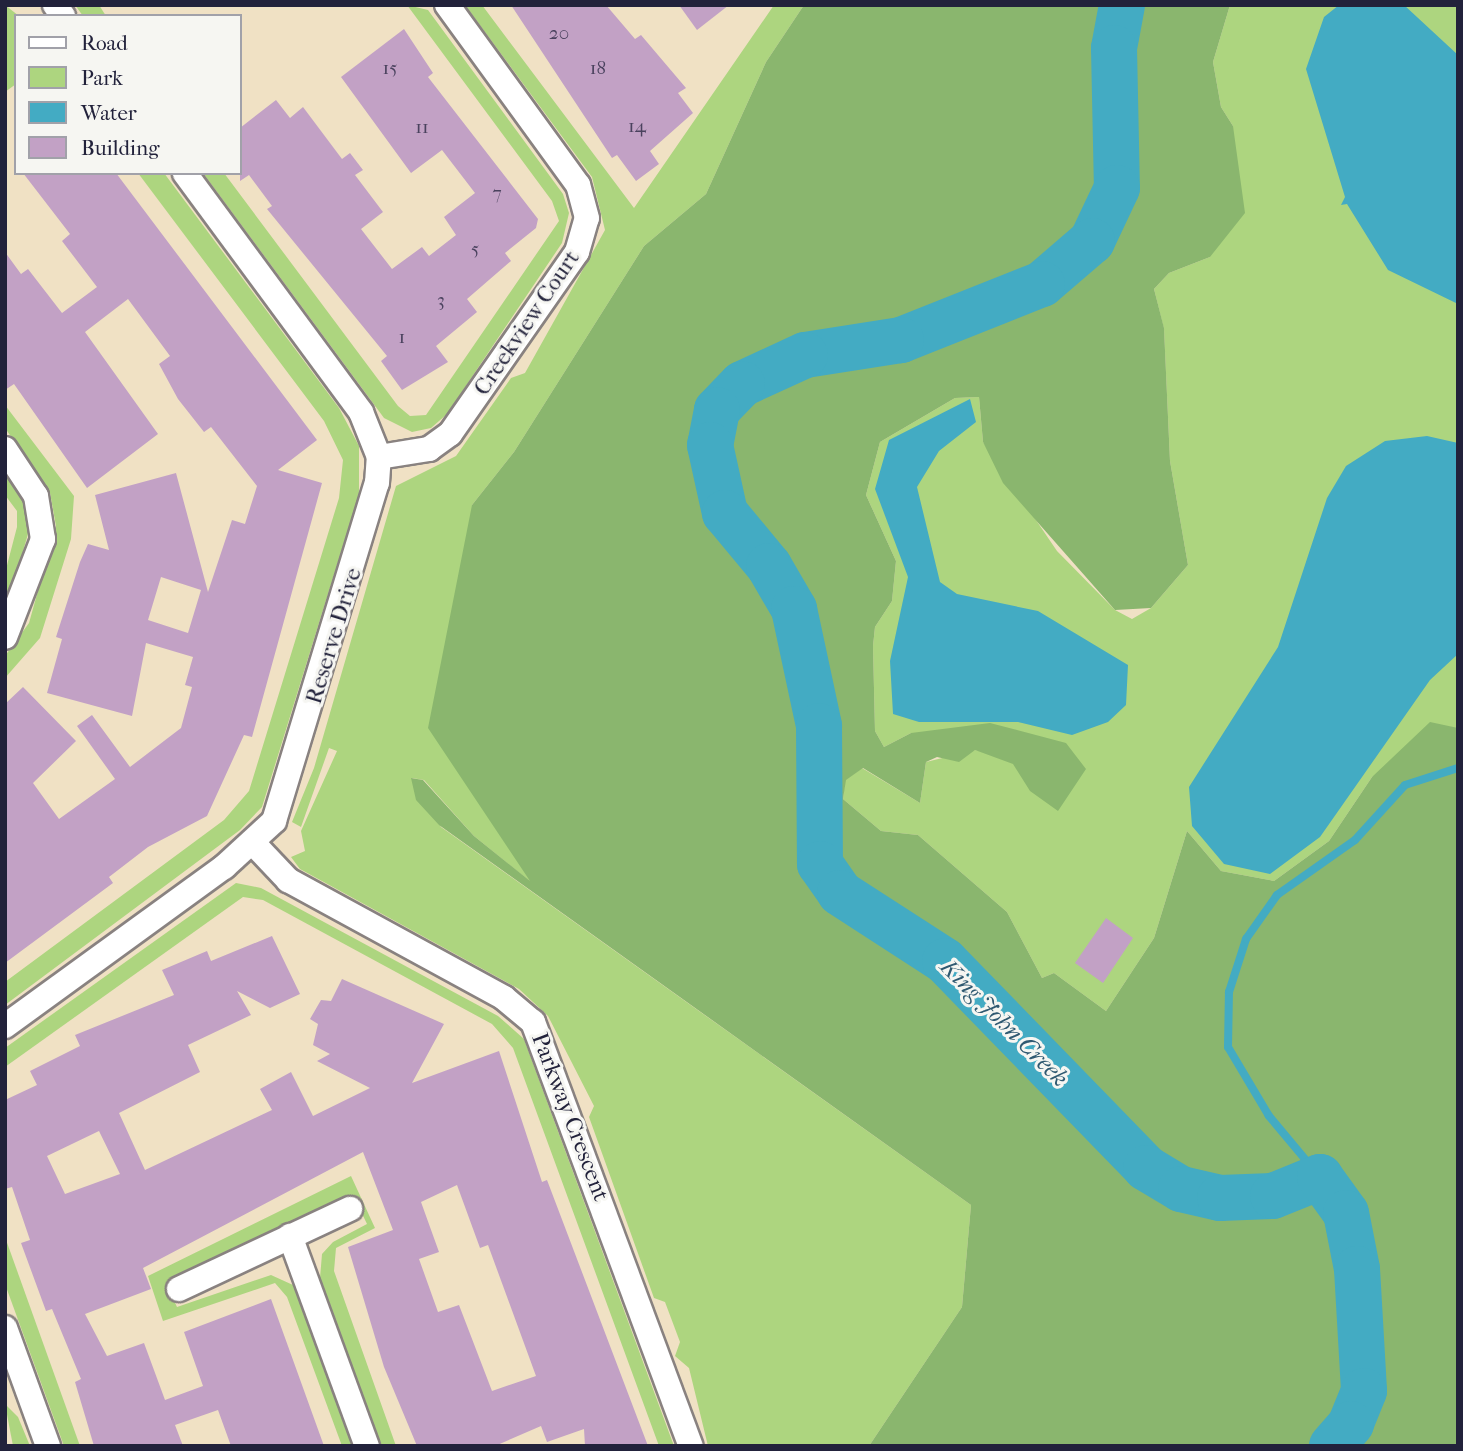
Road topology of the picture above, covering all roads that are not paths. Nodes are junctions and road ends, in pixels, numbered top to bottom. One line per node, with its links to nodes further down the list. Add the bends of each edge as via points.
1 (447, 5): 4 (street, Creekview Court, via 578,185 587,218 577,252 450,433 429,449)
2 (186, 175): 4 (street, via 361,412)
3 (5, 449): 5 (street, via 36,496 43,538)
4 (379, 457): 6 (street, Reserve Drive, via 370,516 291,782 274,821)
5 (5, 637)
6 (254, 845): 7 (street, Reserve Drive); 15 (street, Parkway Crescent, via 288,880 504,998 533,1022)
7 (6, 1025)
8 (350, 1209): 9 (street)
9 (290, 1237): 10 (street); 14 (street)
10 (179, 1289)
11 (5, 1328): 12 (street)
12 (13, 1371): 13 (street)
13 (48, 1446)
14 (367, 1446)
15 (691, 1446)

